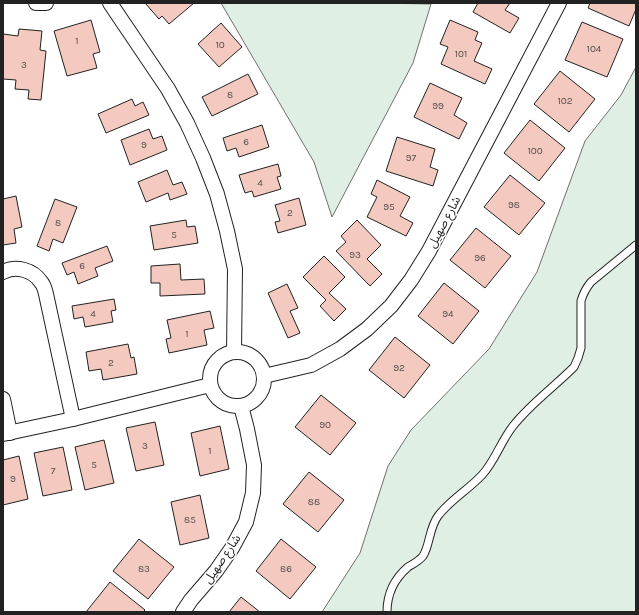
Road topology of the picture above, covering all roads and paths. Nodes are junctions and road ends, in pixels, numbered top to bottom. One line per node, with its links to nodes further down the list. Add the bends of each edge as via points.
1 (36, 3): 2 (street)
2 (46, 3)
3 (110, 3): 7 (street, via 187,122 217,194 228,231 235,269)
4 (559, 3): 8 (street, شارع صهيل, via 429,251 395,301 367,329 340,349 311,365)
5 (636, 245): 15 (lane, via 591,282 583,294 581,348 574,367 522,415 505,437 484,473 436,518 422,557 402,574 390,591)
6 (3, 272): 12 (street, via 20,269 32,273 42,282)
7 (234, 352): 8 (street, via 251,355 258,361); 9 (street, via 218,360 210,376)
8 (264, 376): 11 (street, via 264,385 256,399)
9 (210, 385): 11 (street, via 218,399 225,404); 12 (street)
10 (3, 399): 13 (street)
11 (241, 406): 14 (street, شارع صهيل, via 254,465 253,493 246,522 216,571)
12 (73, 419): 13 (street)
13 (6, 434)
14 (183, 612)
15 (387, 612)

